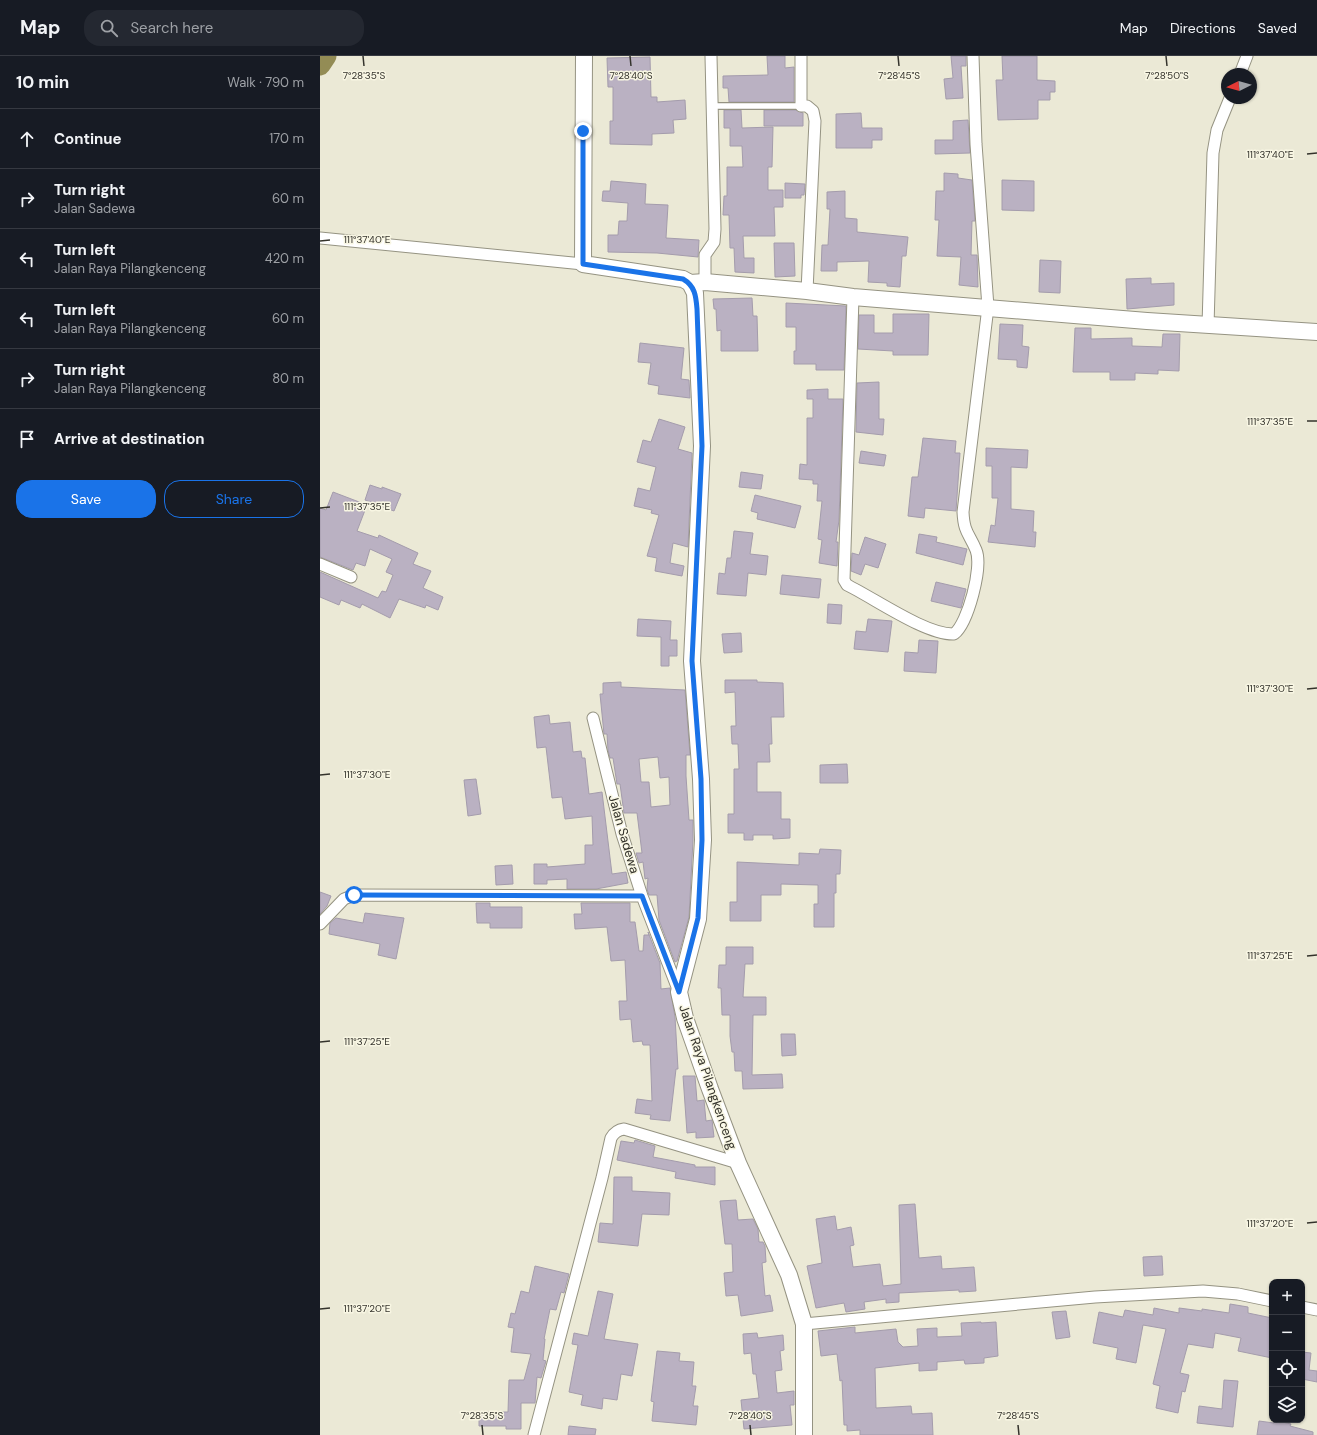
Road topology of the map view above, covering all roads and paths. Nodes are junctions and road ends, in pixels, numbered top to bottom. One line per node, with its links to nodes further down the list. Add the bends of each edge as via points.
1 (584, 56): 11 (main road)
2 (711, 56): 8 (street)
3 (801, 56): 9 (street)
4 (973, 56): 15 (street, via 976,144)
5 (1247, 56): 6 (street)
6 (1242, 68)
7 (1228, 104): 16 (street, via 1217,130 1213,153)
8 (712, 106): 9 (lane); 12 (street, via 714,242 705,254)
9 (801, 106): 13 (street, via 807,106 813,111 815,121)
10 (320, 238): 11 (street)
11 (583, 264): 12 (main road)
12 (697, 282): 13 (main road); 23 (main road, Jalan Raya Pilangkenceng, via 695,293 702,446 692,661 701,779 702,840 698,918)
13 (807, 291): 14 (main road)
14 (853, 297): 15 (main road); 15 (street, via 844,580 847,586 914,621 949,634 954,634 962,624 974,589 979,562 963,524 963,512)
15 (988, 307): 16 (main road)
16 (1208, 326): 17 (main road)
17 (1317, 332)
18 (320, 564): 19 (street)
19 (351, 577)
20 (593, 718): 21 (street, Jalan Sadewa, via 622,834)
21 (642, 896): 22 (street, via 354,895 344,899); 23 (street, Jalan Sadewa)
22 (320, 924)
23 (679, 992): 24 (main road, Jalan Raya Pilangkenceng, via 685,1018)
24 (738, 1163): 28 (main road, Jalan Raya Pilangkenceng, via 789,1276); 29 (street, via 624,1129 618,1130 611,1138)
25 (1269, 1300): 28 (street, via 1203,1291 1103,1296)
26 (1305, 1308): 27 (street)
27 (1317, 1310)
28 (804, 1324): 30 (main road, Jalan Raya Pilangkenceng)
29 (534, 1435)
30 (804, 1435)

